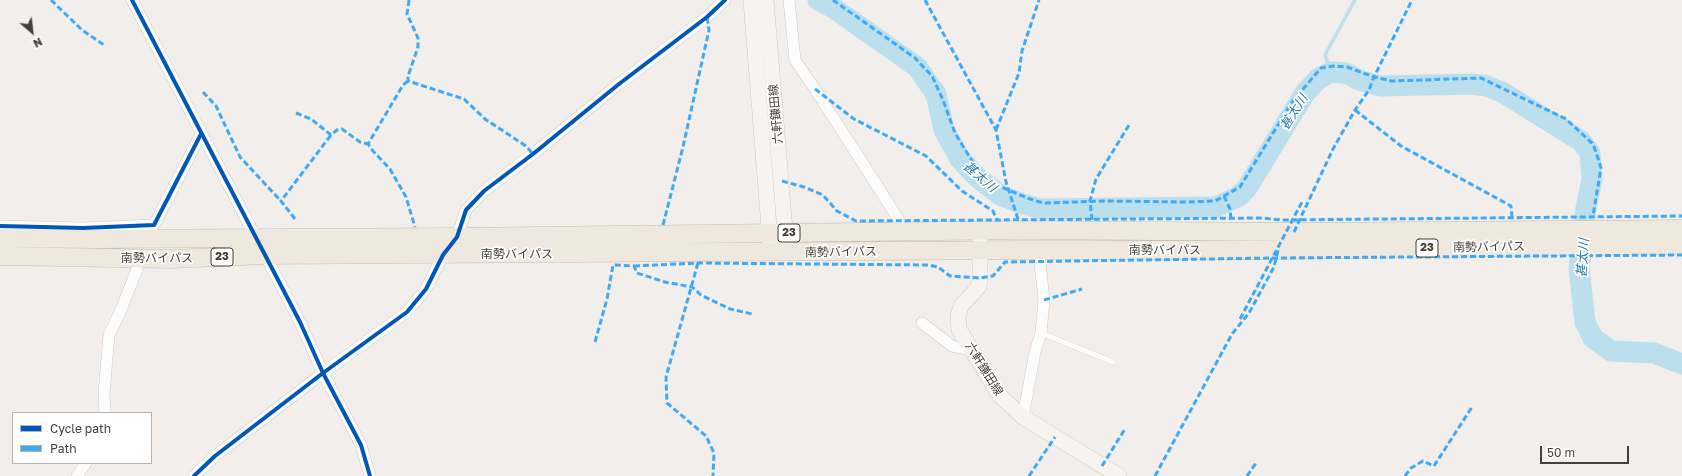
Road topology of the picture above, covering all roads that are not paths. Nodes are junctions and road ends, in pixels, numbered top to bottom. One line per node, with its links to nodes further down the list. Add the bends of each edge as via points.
1 (132, 0): 6 (street)
2 (725, 0): 13 (street, via 707,17 484,191 466,210)
3 (751, 0): 11 (main road, 六軒鎌田線)
4 (766, 0): 11 (main road, 六軒鎌田線)
5 (789, 0): 7 (street, via 795,60)
6 (201, 134): 8 (street, via 154,225 83,228); 12 (street)
7 (899, 220)
8 (0, 226)
9 (1682, 229): 15 (highway, 南勢バイパス / 23)
10 (980, 232): 11 (highway, 南勢バイパス / 23); 15 (highway, 南勢バイパス / 23, via 1294,232); 17 (main road, 六軒鎌田線)
11 (778, 233): 13 (highway, 南勢バイパス / 23); 18 (main road, 六軒鎌田線)
12 (257, 237): 13 (highway, 南勢バイパス / 23); 14 (highway, 南勢バイパス / 23); 19 (street)
13 (457, 237): 20 (street)
14 (0, 238)
15 (1583, 238): 16 (highway, 南勢バイパス / 23); 17 (highway, 南勢バイパス / 23, via 1278,250)
16 (1682, 245)
17 (980, 250): 18 (highway, 南勢バイパス / 23); 26 (main road, 六軒鎌田線, via 978,286 961,306 958,316 959,329)
18 (779, 252): 20 (highway, 南勢バイパス / 23)
19 (266, 255): 20 (highway, 南勢バイパス / 23); 21 (highway, 南勢バイパス / 23, via 171,259); 28 (street)
20 (443, 255): 28 (street, via 426,289 407,312)
21 (0, 256)
22 (1040, 262): 25 (street, via 1044,300)
23 (137, 269): 29 (street, via 122,310 109,335 104,393)
24 (922, 323): 26 (street, via 952,346)
25 (1041, 333): 27 (lane); 30 (street)
26 (973, 351): 30 (main road, 六軒鎌田線, via 1000,396)
27 (1113, 362)
28 (323, 373): 33 (street, via 215,456); 34 (street, via 361,445)
29 (106, 412)
30 (1023, 417): 35 (main road, 六軒鎌田線)
31 (85, 464): 32 (street)
32 (77, 476)
33 (194, 476)
34 (370, 476)
35 (1119, 476)

